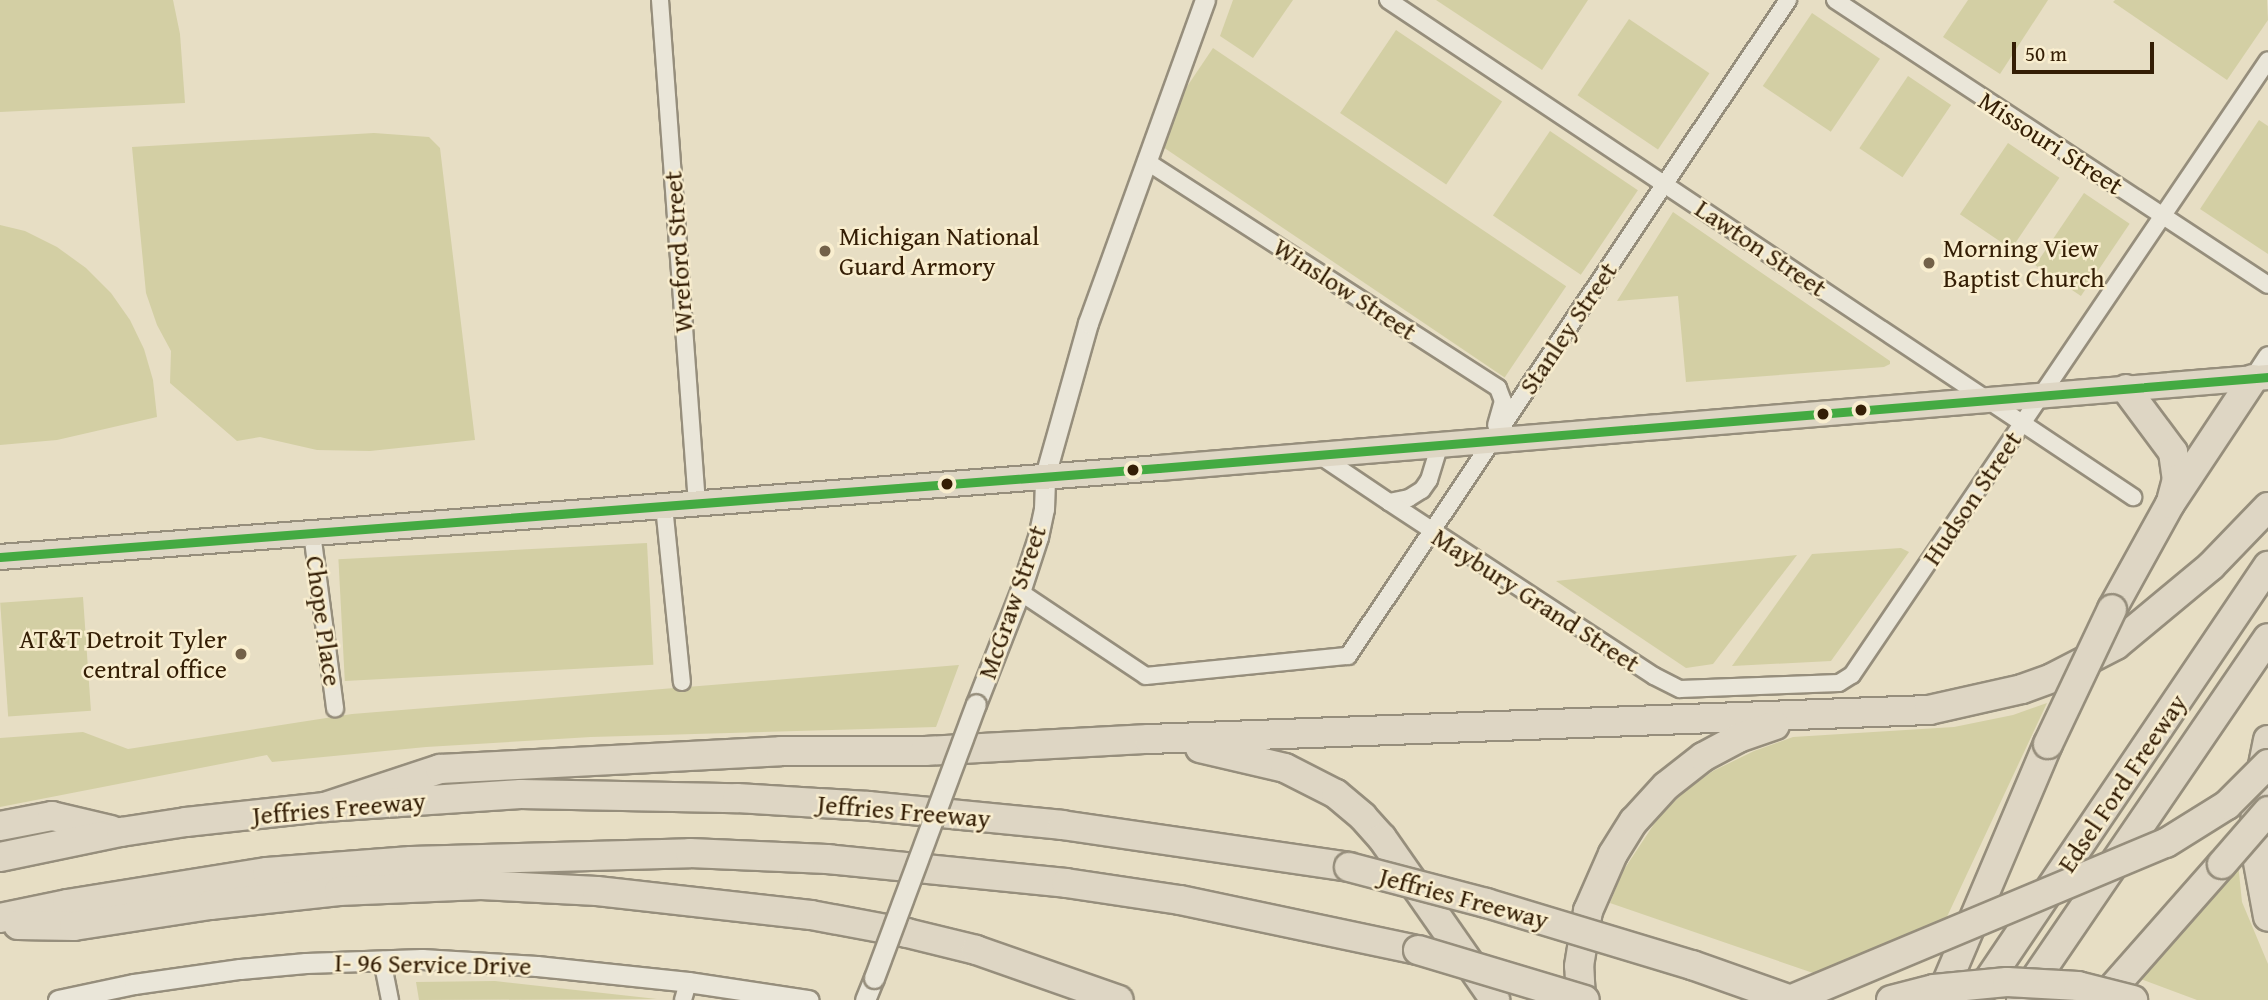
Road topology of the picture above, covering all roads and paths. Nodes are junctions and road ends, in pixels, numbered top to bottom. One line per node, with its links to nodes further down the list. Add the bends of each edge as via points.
1 (660, 0): 22 (street, Wreford Street)
2 (1205, 0): 7 (street, McGraw Street)
3 (1388, 0): 8 (street, Lawton Street)
4 (1788, 0): 8 (street, Stanley Street)
5 (1835, 0): 9 (street, Missouri Street)
6 (2268, 60): 9 (street, Hudson Street)
7 (1146, 160): 16 (street, Winslow Street, via 1498,388 1503,401); 19 (street, McGraw Street, via 1088,323)
8 (1665, 183): 14 (street, Lawton Street); 16 (street, Stanley Street)
9 (2163, 216): 10 (street, Missouri Street); 13 (street, Hudson Street)
10 (2268, 285)
11 (2263, 371): 12 (main road); 23 (highway)
12 (2126, 390): 13 (main road); 23 (highway, via 2173,452 2177,480)
13 (2041, 396): 14 (main road); 15 (street, Hudson Street)
14 (1991, 400): 15 (street, Lawton Street); 16 (main road)
15 (2023, 422): 20 (street, Lawton Street); 33 (street, Hudson Street, via 1852,675 1839,683)
16 (1492, 441): 17 (main road); 26 (street, Stanley Street)
17 (1440, 444): 18 (main road); 21 (street, Maybury Grand Street, via 1422,490)
18 (1319, 454): 19 (main road); 21 (street, Maybury Grand Street)
19 (1045, 476): 22 (main road); 30 (street, McGraw Street, via 1044,509)
20 (2133, 497)
21 (1389, 502): 26 (street, Maybury Grand Street)
22 (697, 504): 24 (main road)
23 (2170, 504): 58 (highway, bridge, via 2112,609 2048,744)
24 (664, 506): 27 (main road); 32 (street)
25 (2268, 507): 35 (highway, via 2211,566 2148,621 2116,645 2052,678 1950,707)
26 (1430, 532): 30 (street, Stanley Street, via 1348,656 1146,676); 33 (street, Maybury Grand Street, via 1654,676)
27 (312, 533): 28 (main road); 34 (street, Chope Place)
28 (0, 557)
29 (2268, 566): 59 (highway, Edsel Ford Freeway)
30 (1020, 592): 53 (street, McGraw Street, bridge)
31 (2268, 638): 60 (highway, Edsel Ford Freeway)
32 (682, 682)
33 (1688, 689)
34 (335, 708)
35 (1823, 715): 36 (highway); 55 (highway, via 1738,738 1684,771 1649,803 1613,854 1592,900 1579,965)
36 (1149, 739): 39 (highway, via 925,751 781,751 440,769); 54 (highway, via 1258,759 1336,794 1381,838)
37 (2268, 740): 44 (highway, via 2256,800 2255,846)
38 (2268, 764): 56 (highway, bridge, via 2227,805 2166,844)
39 (326, 807): 42 (highway, Jeffries Freeway); 56 (highway, Jeffries Freeway, bridge, via 521,794 737,798 1062,825 1349,867 1512,910)
40 (2268, 811): 61 (highway, bridge)
41 (0, 826): 42 (highway, via 52,816)
42 (121, 832): 43 (highway, Jeffries Freeway)
43 (0, 857)
44 (2268, 917)
45 (0, 918): 55 (highway, Jeffries Freeway, bridge, via 267,872 425,860 690,853 827,859 1066,883 1180,900 1418,950)
46 (0, 925): 49 (highway, via 74,926 339,891 481,885 597,891 811,915 907,933 1028,966)
47 (382, 960): 48 (street, I- 96 Service Drive, via 484,961); 50 (street, I- 96 Service Drive, via 217,972); 51 (street)
48 (686, 991): 52 (street, I- 96 Service Drive)
49 (1107, 998)
50 (58, 1000)
51 (390, 1000)
52 (809, 1000)
53 (865, 1000)
54 (1495, 1000)
55 (1583, 1000)
56 (1790, 1000)
57 (1891, 1000): 62 (highway, bridge, via 1934,989 2007,982 2078,986)
58 (1936, 1000)
59 (1975, 1000)
60 (2021, 1000)
61 (2102, 1000)
62 (2133, 1000)

